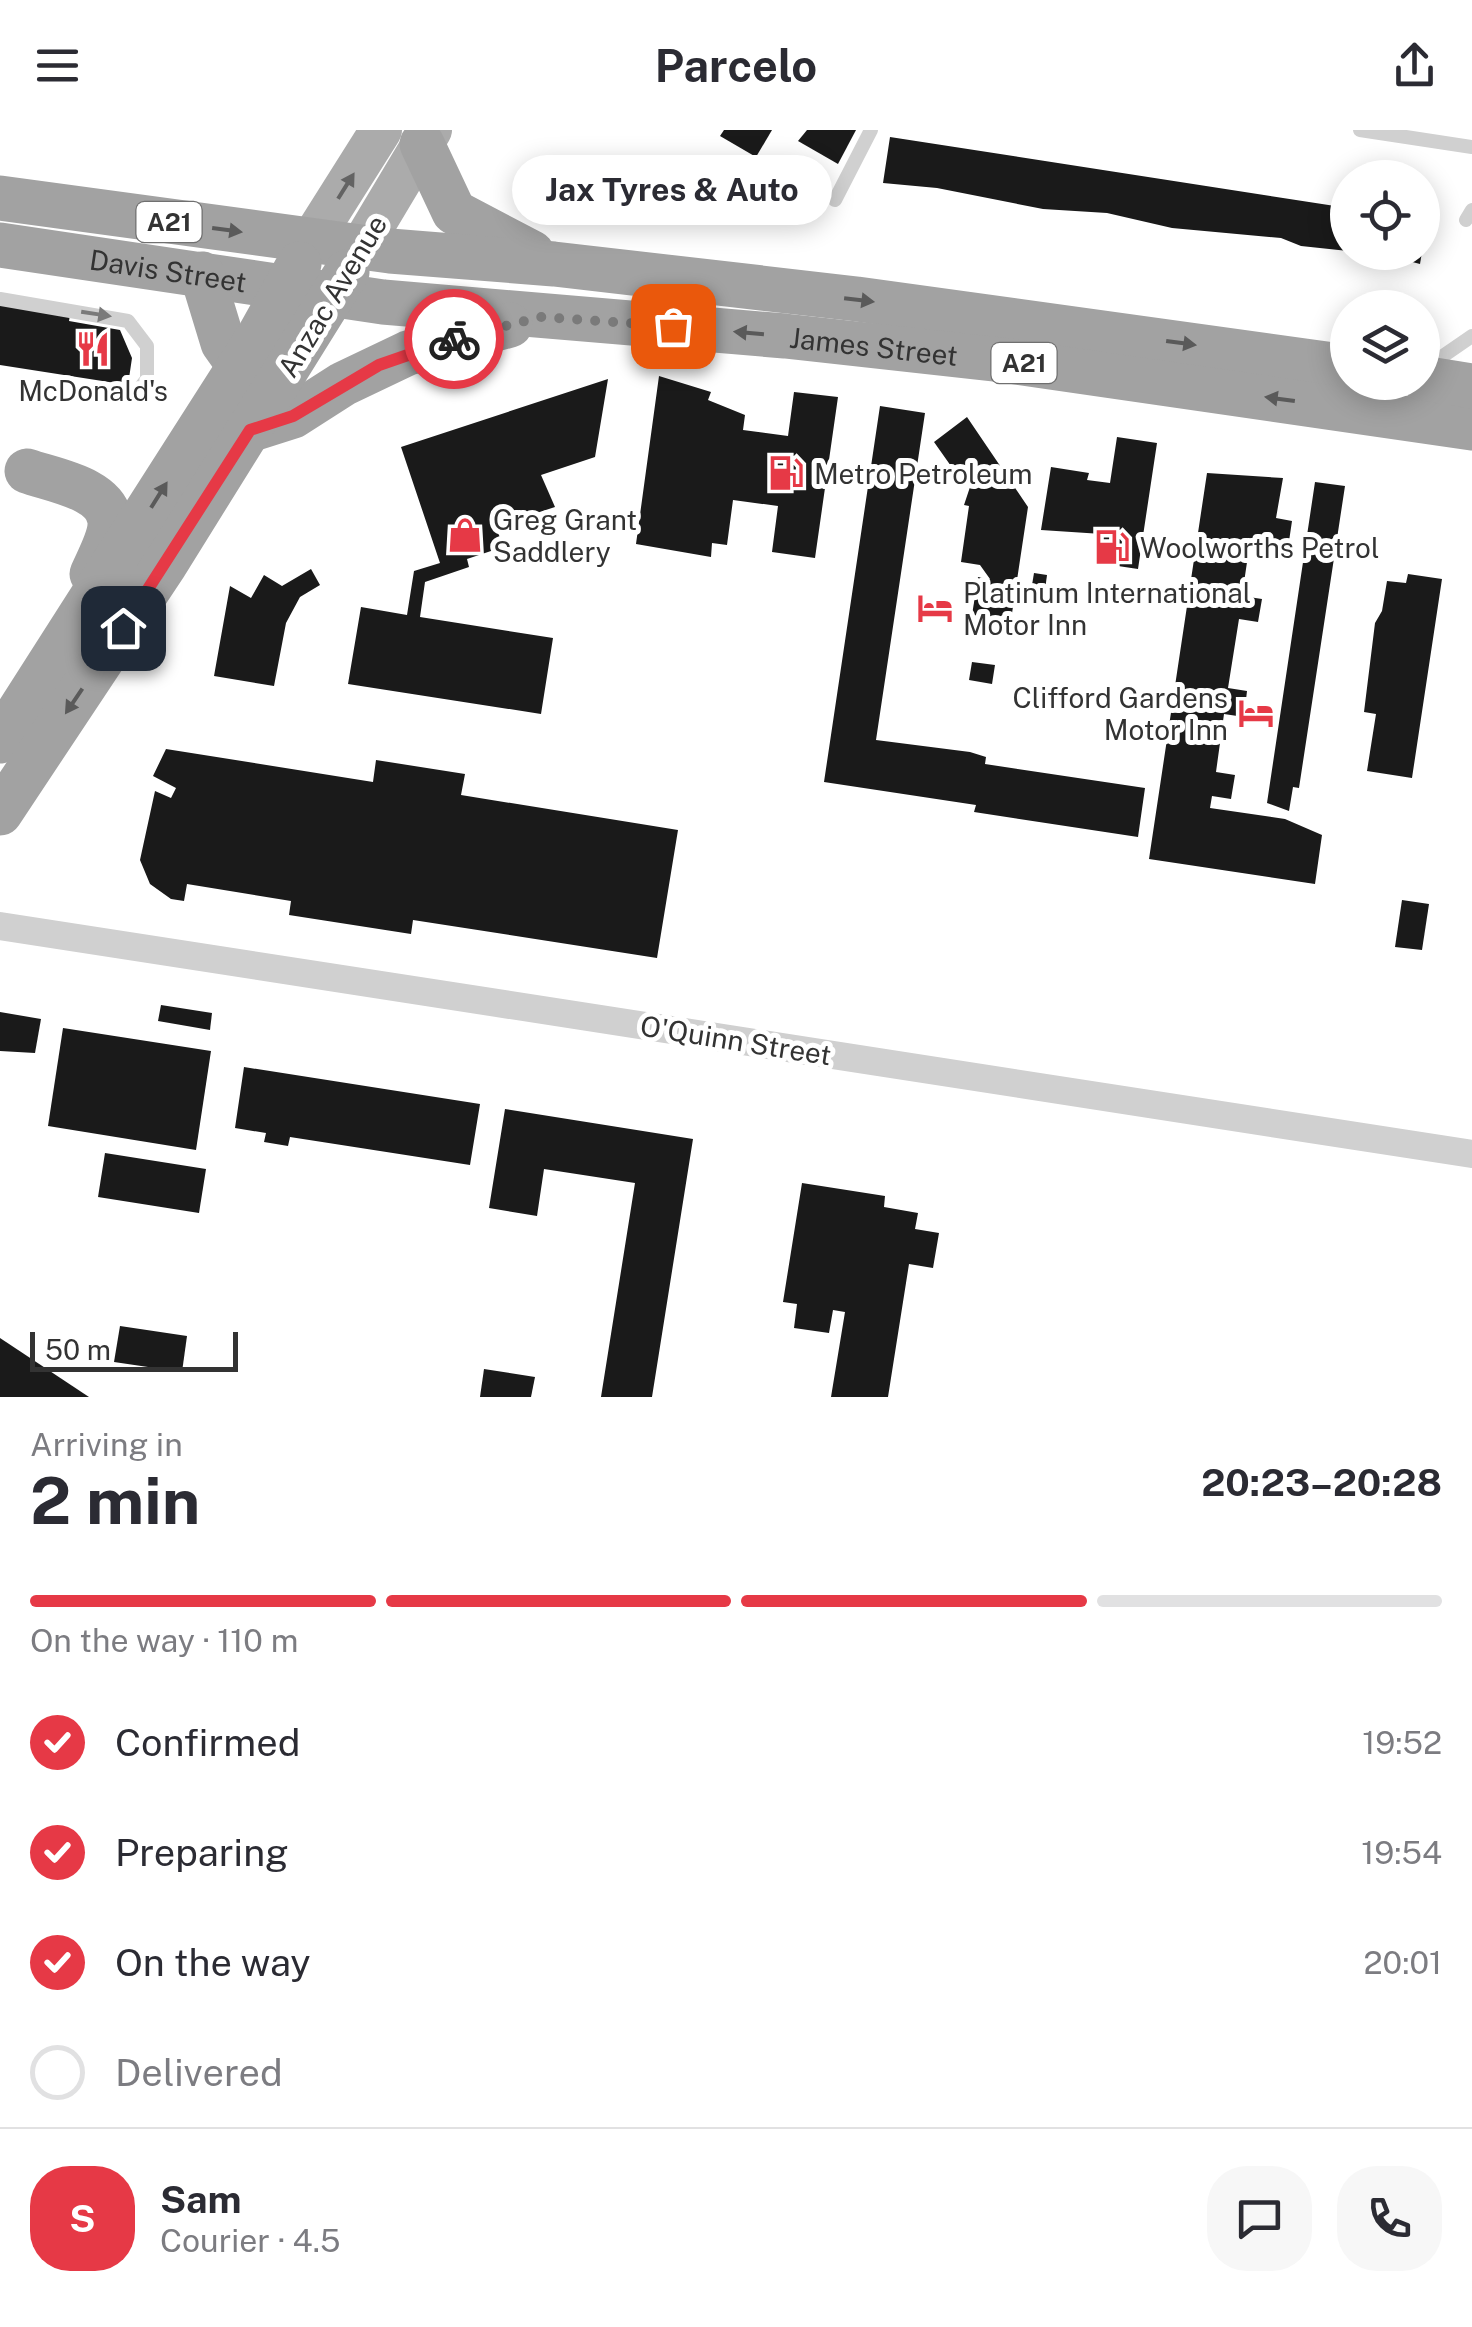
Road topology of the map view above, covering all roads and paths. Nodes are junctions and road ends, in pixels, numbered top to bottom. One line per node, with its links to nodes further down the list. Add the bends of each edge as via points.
1 (872, 130): 6 (lane)
2 (1360, 130): 4 (lane)
3 (412, 135): 7 (main road, Anzac Avenue, one-way to 3); 9 (main road, Anzac Avenue); 10 (highway, via 454,212)
4 (1472, 147)
5 (0, 198): 7 (highway, Davis Street / A21, one-way to 7)
6 (835, 200)
7 (311, 241): 9 (highway, James Street / A21); 12 (highway, Anzac Avenue)
8 (0, 245): 11 (highway, Davis Street / A21)
9 (361, 247): 10 (highway, James Street / A21); 13 (highway, Anzac Avenue)
10 (554, 264): 18 (highway, James Street / A21, one-way to 18)
11 (202, 274): 12 (highway, Davis Street / A21); 19 (highway, via 224,342)
12 (288, 287): 13 (highway, Davis Street / A21); 19 (highway, Anzac Avenue)
13 (334, 295): 15 (highway, James Street / A21); 24 (highway, Anzac Avenue)
14 (0, 299): 22 (lane, one-way to 22, via 128,322 147,346 148,379 135,394)
15 (541, 317): 23 (highway, James Street / A21, one-way to 15, via 1002,360); 24 (highway, via 408,353 293,416)
16 (1472, 336): 17 (lane)
17 (1440, 358)
18 (1330, 365)
19 (240, 368): 26 (highway, Anzac Avenue, one-way to 19)
20 (1440, 381): 21 (highway)
21 (1472, 386)
22 (111, 396)
23 (1472, 428)
24 (250, 430): 28 (highway, Anzac Avenue, one-way to 28)
25 (14, 468): 26 (highway, via 86,492 105,506 111,524)
26 (69, 637): 27 (highway, Anzac Avenue)
27 (0, 741)
28 (0, 813)
29 (0, 926): 30 (street, O'Quinn Street)
30 (1472, 1154)

